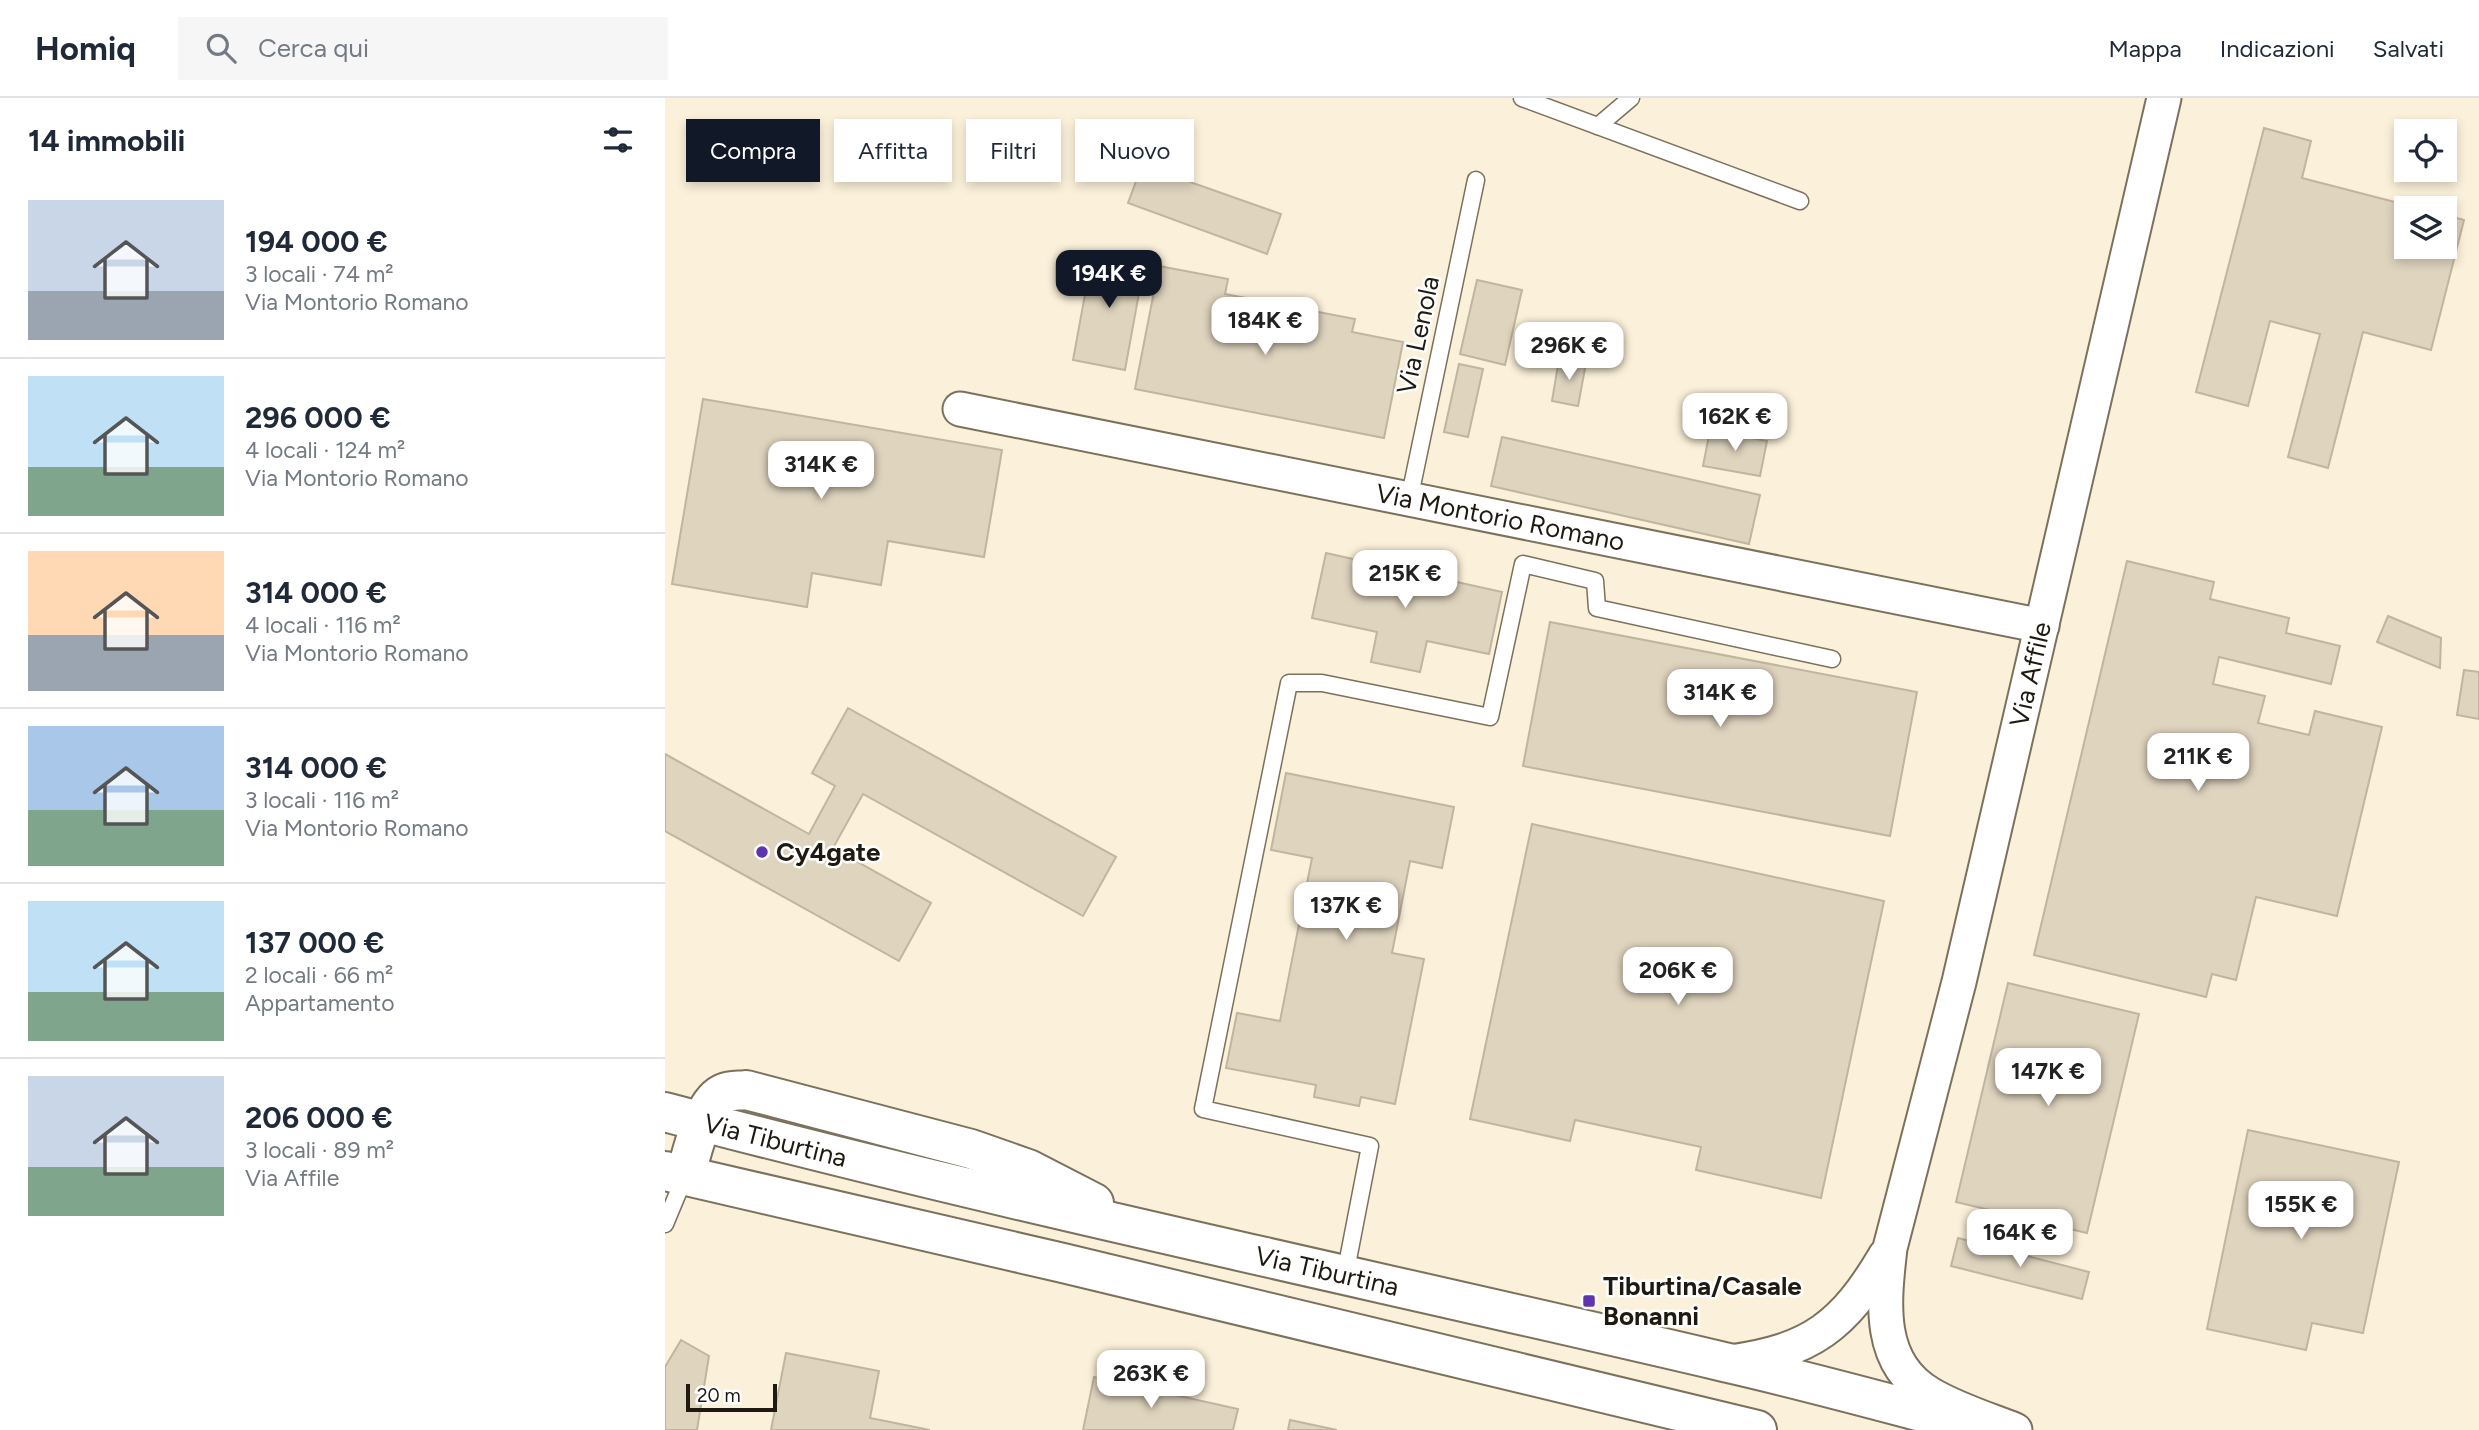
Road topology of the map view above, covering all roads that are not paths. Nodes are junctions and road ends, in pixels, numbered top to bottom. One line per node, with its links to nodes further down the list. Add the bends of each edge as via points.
1 (1522, 98): 4 (lane)
2 (1631, 98): 4 (lane)
3 (2164, 98): 9 (street, Via Affile)
4 (1598, 126): 6 (lane)
5 (1476, 180): 8 (lane, Via Lenola)
6 (1800, 201)
7 (960, 409): 8 (street, Via Montorio Romano)
8 (1409, 500): 9 (street, Via Montorio Romano)
9 (2042, 626): 15 (street, Via Affile, via 1959,982)
10 (1832, 659): 16 (lane, via 1597,608 1595,581 1523,564 1490,717 1322,683 1289,683 1203,1110 1370,1146)
11 (665, 1112): 12 (main road, Via Tiburtina)
12 (702, 1121): 13 (main road); 16 (main road, Via Tiburtina, via 722,1093 756,1092 1007,1161 1070,1189 1135,1227)
13 (675, 1174): 14 (lane); 18 (main road, Via Tiburtina, via 1063,1262)
14 (665, 1224)
15 (1890, 1248): 17 (street, Via Affile, via 1859,1299 1822,1333 1787,1350); 20 (street, Via Affile, via 1886,1327 1891,1351 1903,1371 1933,1396)
16 (1345, 1275): 17 (main road, Via Tiburtina)
17 (1728, 1363): 19 (main road, Via Tiburtina)
18 (1743, 1428)
19 (1990, 1430)
20 (2015, 1430)

